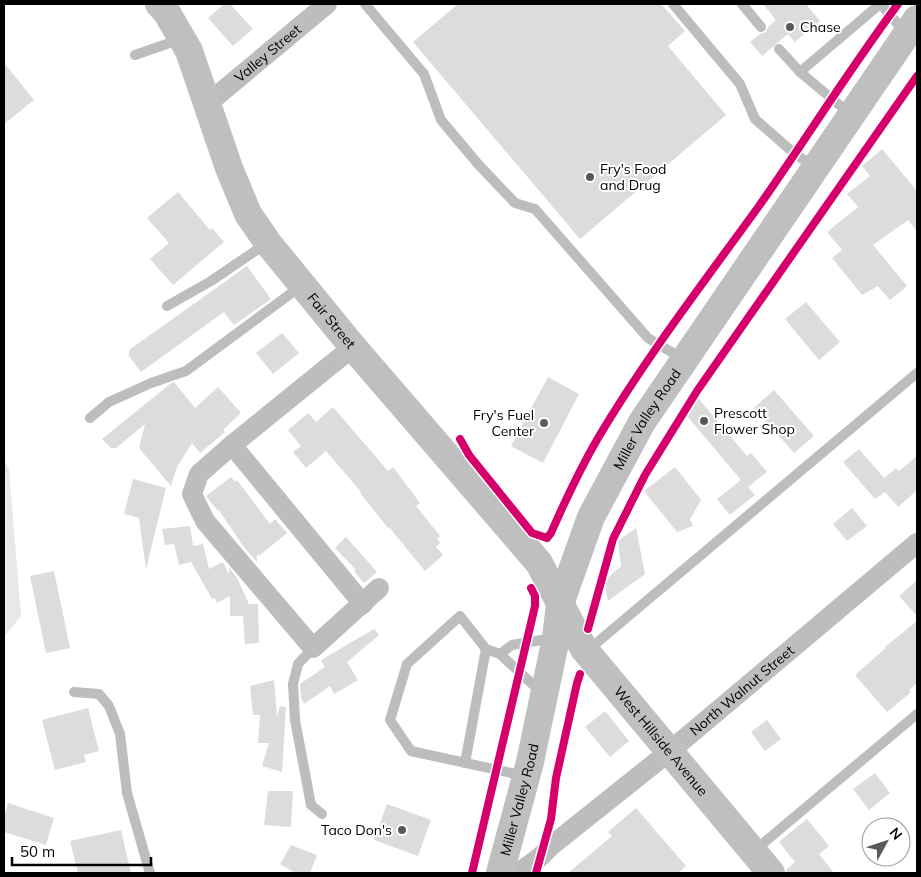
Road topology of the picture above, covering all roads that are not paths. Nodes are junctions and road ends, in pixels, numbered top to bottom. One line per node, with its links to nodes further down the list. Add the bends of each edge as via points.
1 (159, 4): 9 (street, Fair Street)
2 (327, 4): 13 (street, Valley Street)
3 (365, 4): 20 (lane, via 424,74 441,120 478,164 515,203 535,209 648,338)
4 (673, 4): 15 (lane, via 740,84 755,119)
5 (742, 4): 7 (lane)
6 (880, 4): 8 (lane); 12 (lane)
7 (761, 27)
8 (912, 27): 14 (street, Miller Valley Road)
9 (182, 39): 11 (lane); 13 (street, Fair Street)
10 (779, 49): 12 (lane)
11 (135, 55)
12 (800, 72): 14 (lane)
13 (207, 104): 16 (street, Fair Street, via 228,168 248,214)
14 (852, 115): 15 (street, Miller Valley Road)
15 (816, 168): 20 (street, Miller Valley Road)
16 (268, 243): 17 (street, Fair Street); 18 (lane)
17 (301, 285): 19 (street, Fair Street); 22 (lane, via 186,371 109,402)
18 (167, 306)
19 (353, 347): 23 (street); 27 (street, Fair Street, via 539,563)
20 (684, 360): 27 (street, Miller Valley Road, via 642,422 591,516)
21 (917, 373): 31 (lane)
22 (90, 418)
23 (232, 445): 26 (street); 29 (street, via 199,474 192,494 205,520)
24 (917, 543): 36 (street, North Walnut Street)
25 (379, 588): 26 (street)
26 (363, 604): 29 (street)
27 (560, 604): 28 (street, Miller Valley Road); 31 (street, West Hillside Avenue)
28 (556, 638): 32 (lane, via 512,645); 34 (street, Miller Valley Road)
29 (313, 648): 39 (lane, via 298,664 293,684 295,720 311,805)
30 (486, 649): 32 (lane); 37 (lane); 37 (lane, via 460,616 407,664 390,720 411,751)
31 (586, 651): 36 (street, West Hillside Avenue)
32 (500, 654): 34 (lane)
33 (74, 692): 41 (lane, via 100,694 109,706 120,734 127,793)
34 (544, 695): 38 (street, Miller Valley Road)
35 (917, 714): 40 (lane)
36 (670, 750): 40 (street, West Hillside Avenue); 43 (street, North Walnut Street)
37 (465, 763): 38 (lane)
38 (526, 776): 42 (street, Miller Valley Road)
39 (322, 814)
40 (753, 852): 44 (street, West Hillside Avenue)
41 (150, 873)
42 (500, 873)
43 (518, 873)
44 (771, 873)

